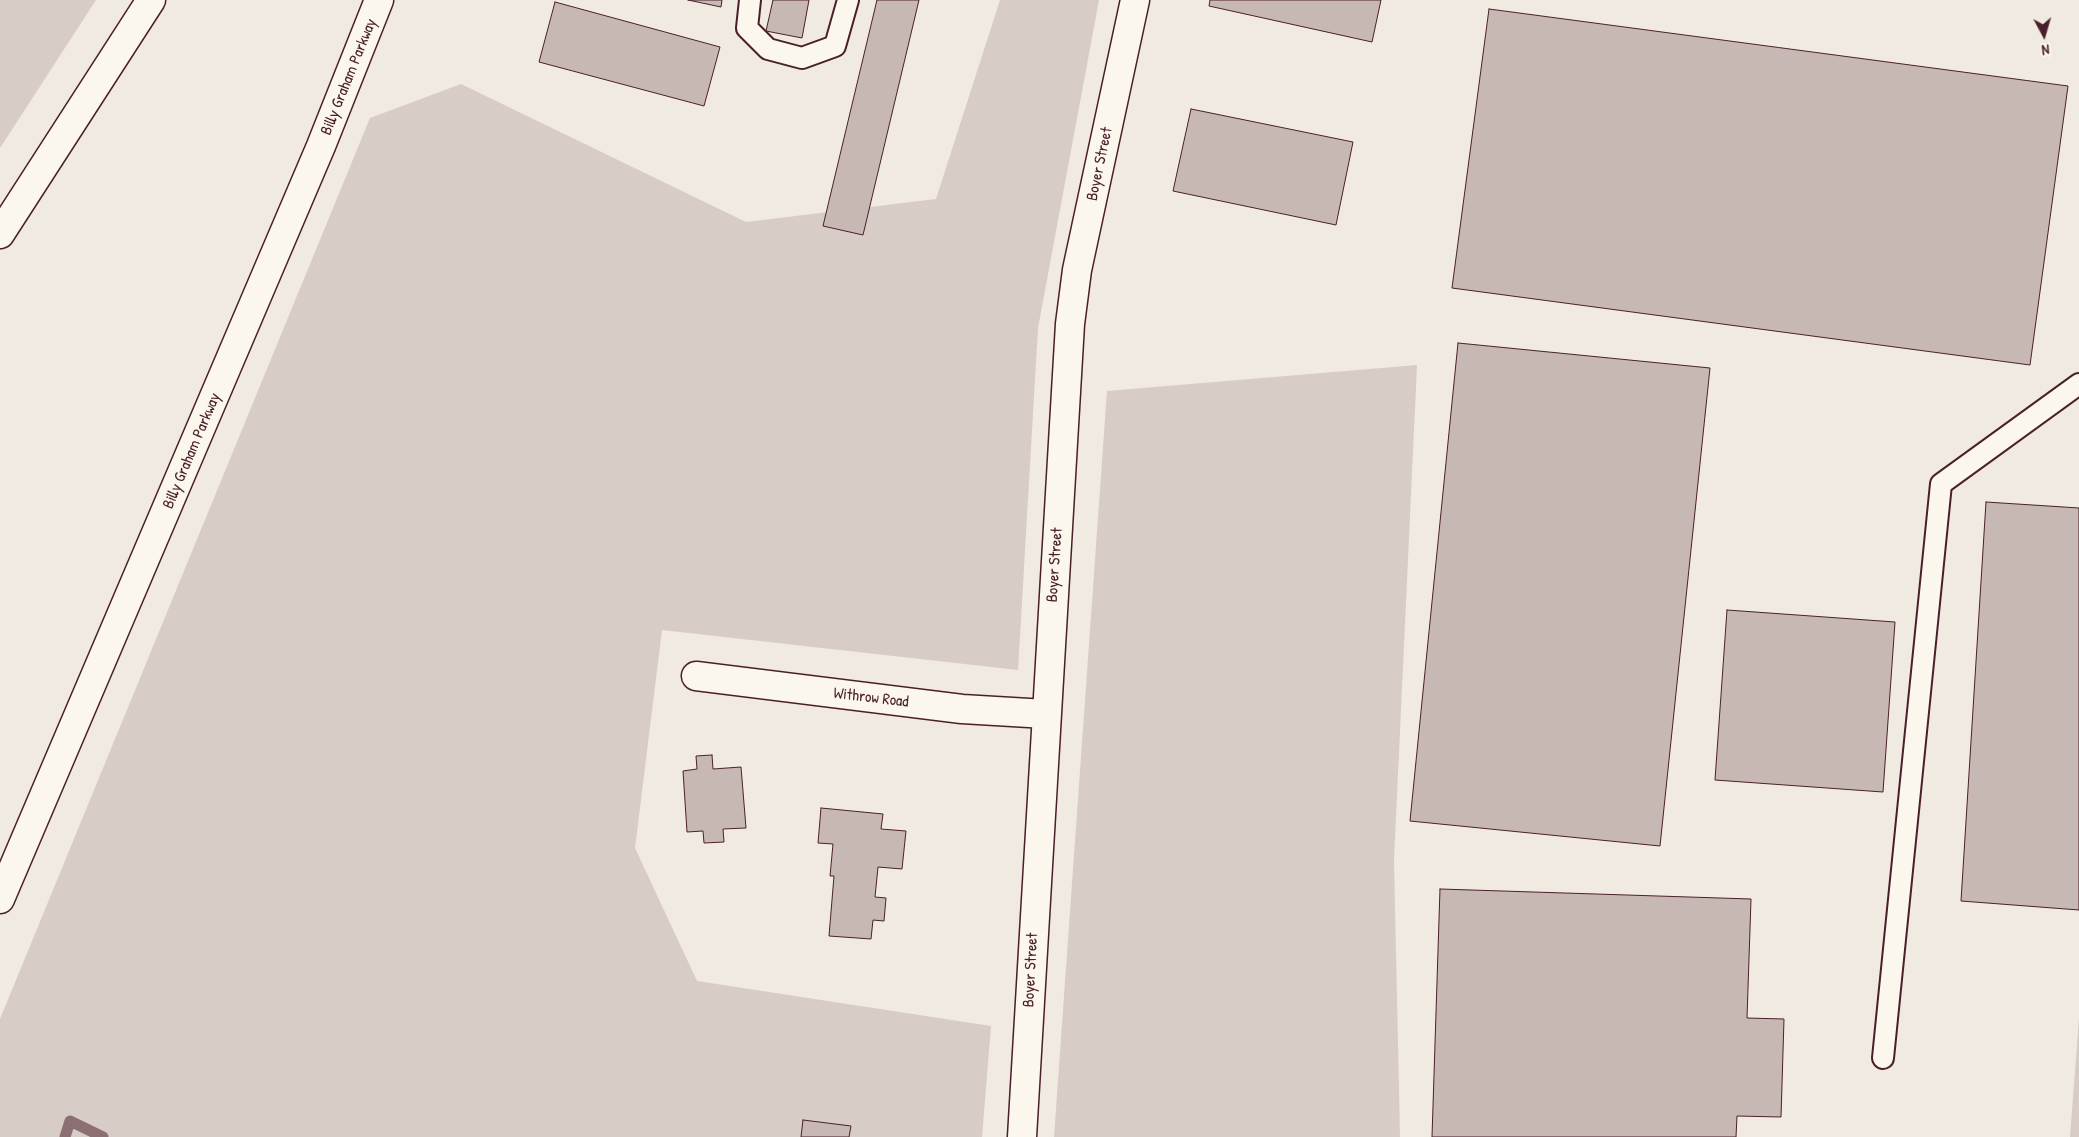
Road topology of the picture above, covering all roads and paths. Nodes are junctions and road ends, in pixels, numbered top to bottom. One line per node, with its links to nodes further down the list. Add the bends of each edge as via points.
1 (151, 0): 6 (main road)
2 (379, 0): 10 (main road, Billy Graham Parkway, via 318,155)
3 (750, 0): 4 (lane, via 747,28 768,49 802,58 835,46)
4 (848, 0)
5 (1135, 0): 9 (main road, Boyer Street, via 1073,293)
6 (0, 234)
7 (2079, 384): 11 (lane, via 1941,484)
8 (696, 676): 9 (main road, Withrow Road, via 962,709)
9 (1046, 714): 12 (main road, Boyer Street)
10 (0, 899)
11 (1883, 1058)
12 (1022, 1137)

